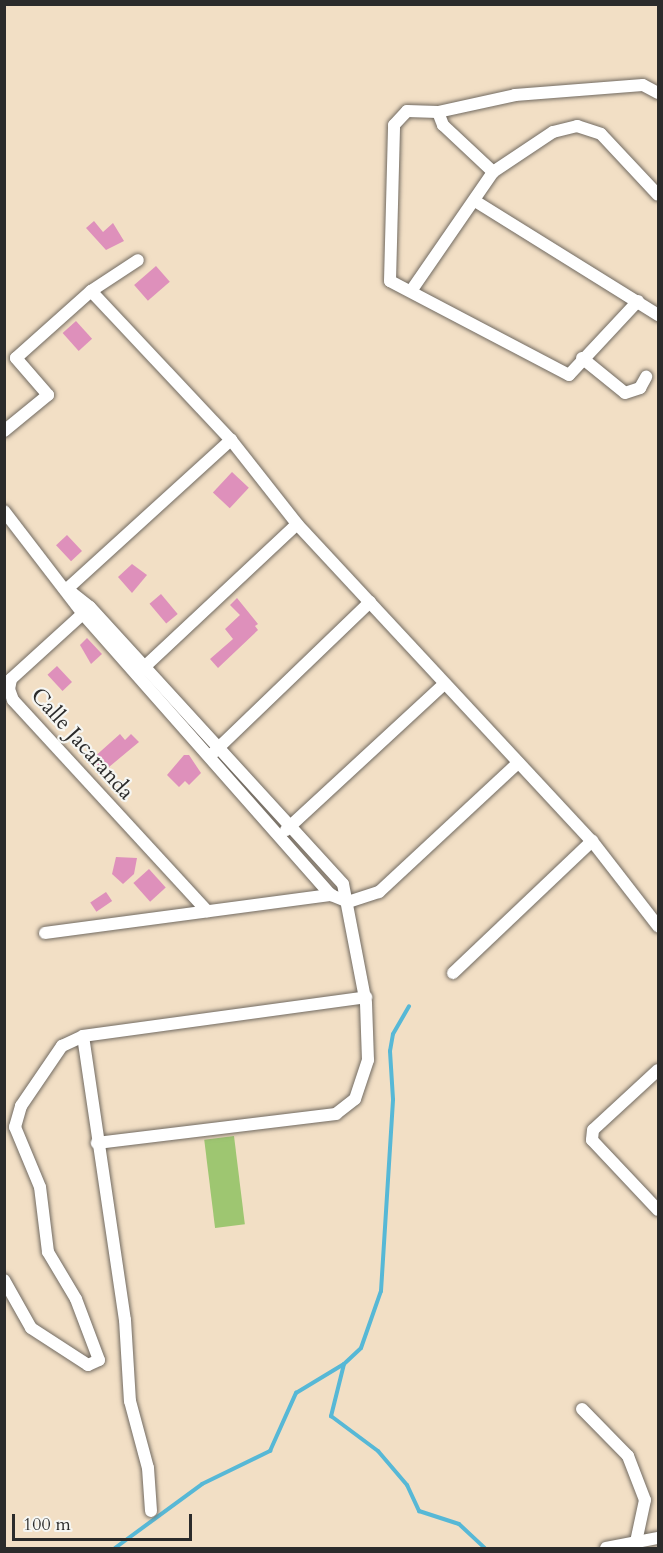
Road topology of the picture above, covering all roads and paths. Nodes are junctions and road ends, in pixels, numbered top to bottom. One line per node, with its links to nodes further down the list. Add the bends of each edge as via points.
1 (658, 93): 2 (street, via 643,85 591,88 515,95)
2 (438, 112): 3 (street, via 443,125); 8 (street, via 408,111 394,125 390,280)
3 (493, 172): 4 (street, via 553,132 577,126 601,134); 5 (street)
4 (658, 195)
5 (475, 201): 8 (street); 9 (street)
6 (138, 260): 7 (street)
7 (91, 291): 13 (street, via 16,358 48,395); 14 (street)
8 (411, 291): 11 (street, via 569,375)
9 (638, 301): 10 (street); 11 (street)
10 (658, 315)
11 (582, 358): 12 (street, via 625,393 640,388)
12 (646, 377)
13 (4, 431)
14 (231, 440): 16 (street); 17 (street)
15 (4, 511): 17 (street)
16 (297, 524): 18 (street); 20 (street)
17 (67, 589): 19 (street)
18 (370, 602): 21 (street); 22 (street)
19 (87, 610): 20 (street); 29 (street, Calle Jacaranda, via 11,679 13,700)
20 (141, 671): 22 (street)
21 (444, 684): 23 (street); 24 (street)
22 (214, 752): 24 (street); 25 (street)
23 (518, 764): 26 (street); 28 (street, via 379,892)
24 (290, 825): 25 (street); 28 (street, via 343,885)
25 (280, 836): 27 (street)
26 (592, 841): 30 (street); 32 (street)
27 (332, 895): 28 (street); 29 (street)
28 (348, 902): 33 (street)
29 (207, 911): 31 (street)
30 (658, 926)
31 (45, 933)
32 (453, 973)
33 (366, 998): 34 (street); 36 (street, via 368,1060 356,1099 342,1111 173,1137)
34 (83, 1036): 36 (street); 38 (street, via 62,1046 21,1106 15,1127 40,1187 48,1252 76,1299 99,1360 88,1365 31,1328)
35 (658, 1070): 37 (street, via 593,1130 592,1140)
36 (97, 1143): 40 (street, via 125,1320 130,1401 148,1468)
37 (658, 1210)
38 (4, 1280)
39 (582, 1408): 42 (street, via 628,1456 645,1500)
40 (151, 1511)
41 (658, 1538): 42 (street)
42 (636, 1542): 43 (street)
43 (606, 1548)

